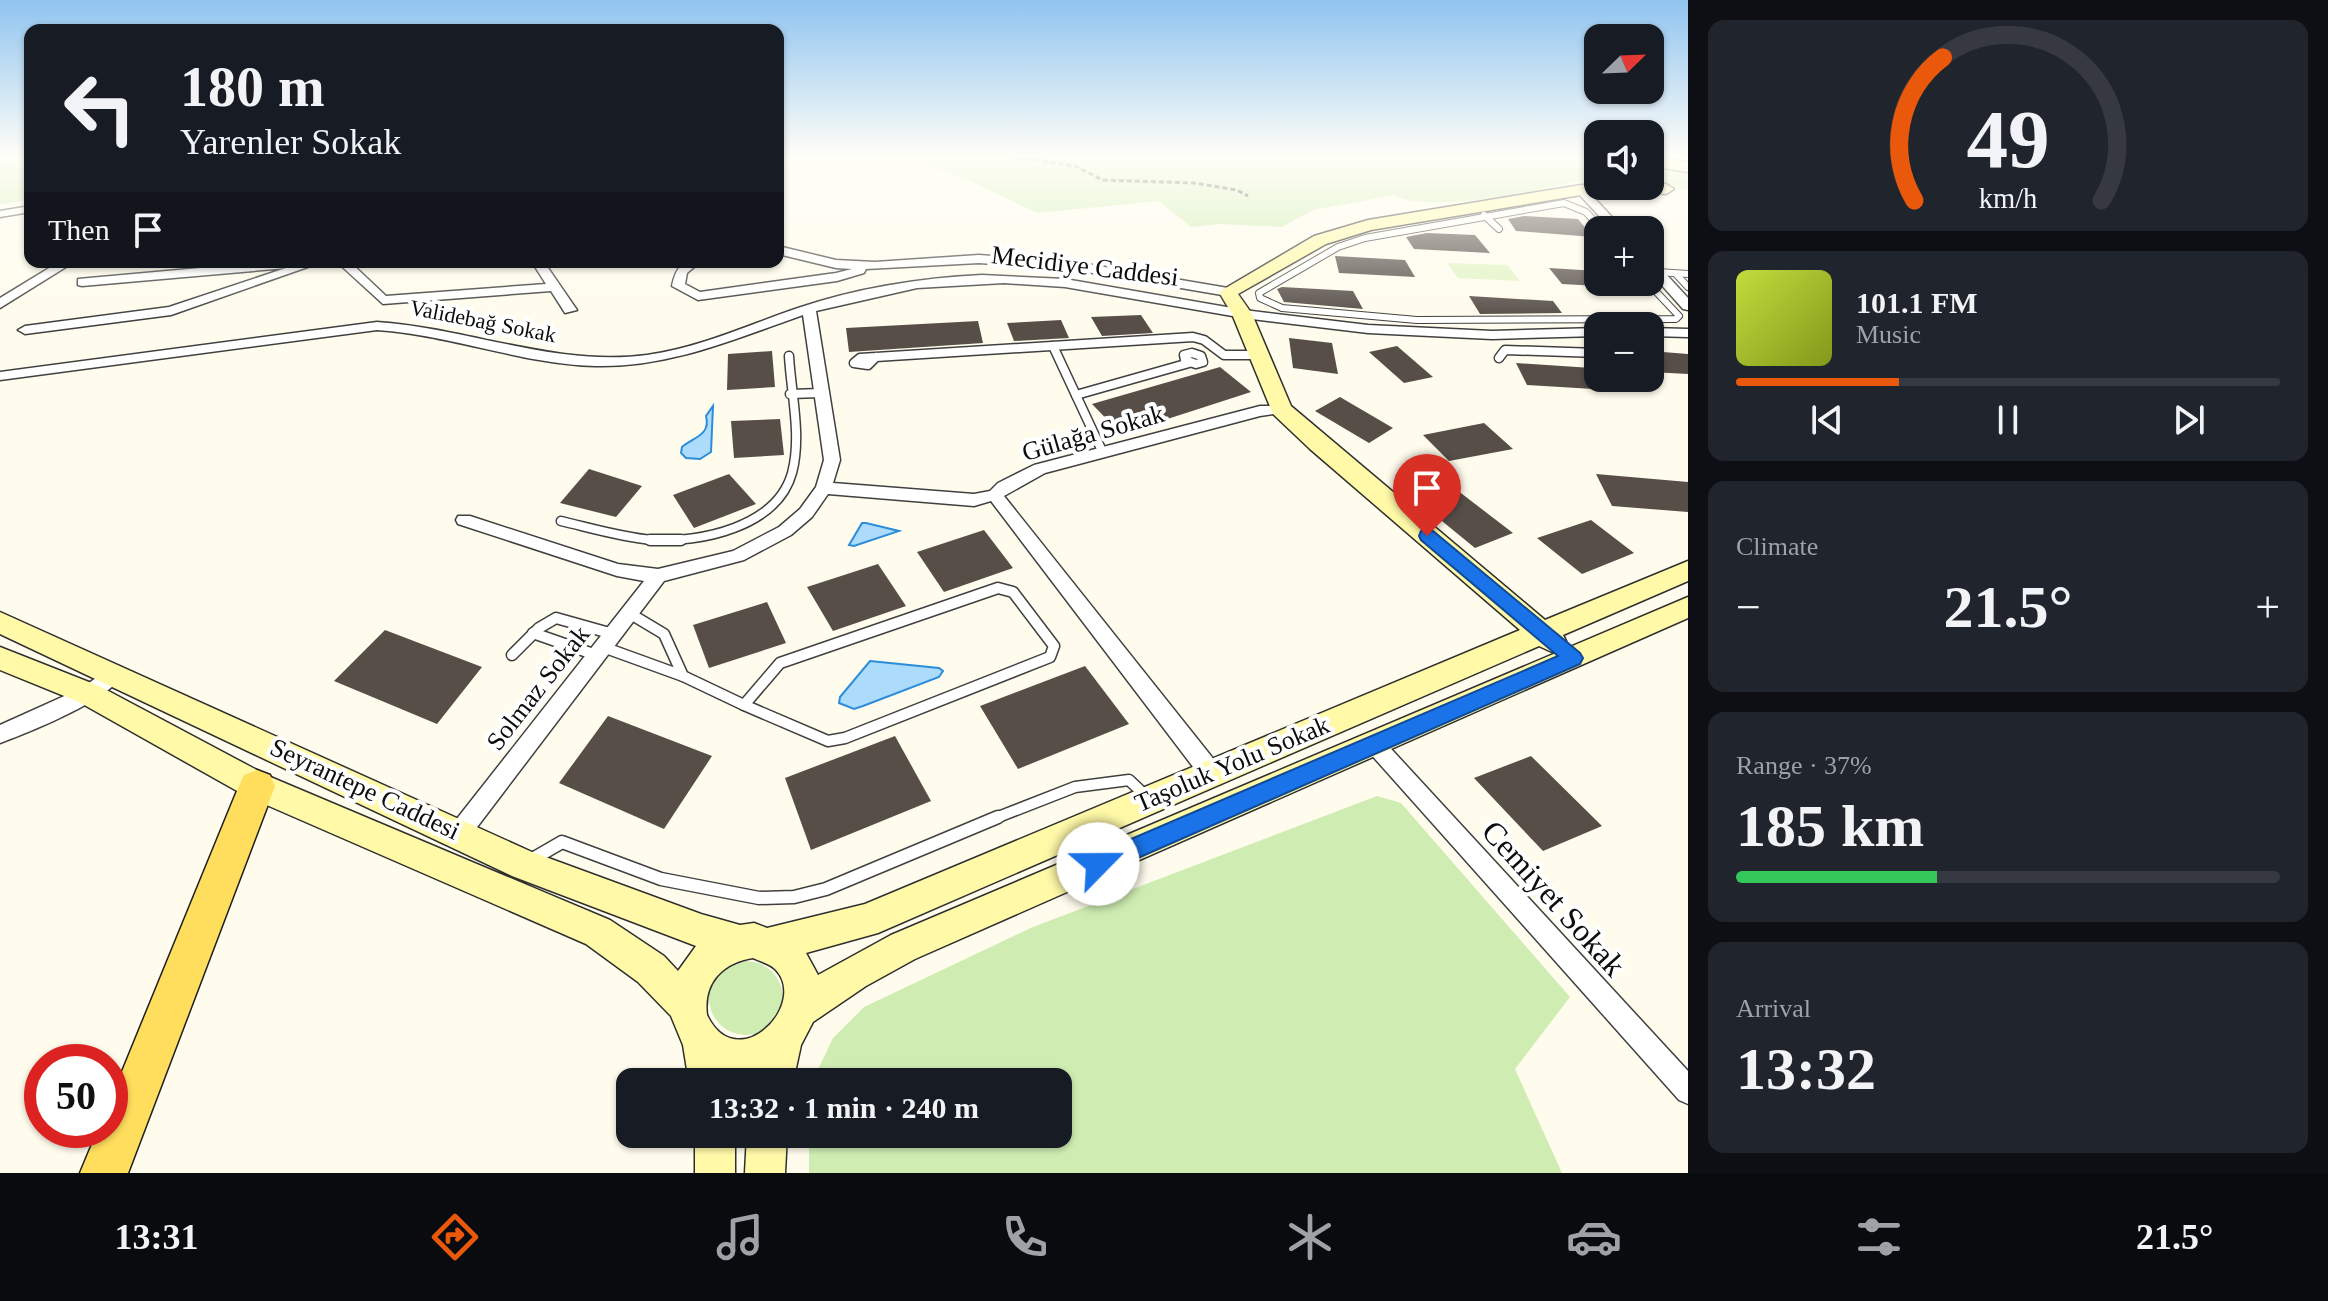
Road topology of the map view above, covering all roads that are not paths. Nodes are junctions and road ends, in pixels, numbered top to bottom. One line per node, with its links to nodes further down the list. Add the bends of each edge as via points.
1 (24, 210): 5 (street)
2 (1489, 210): 4 (main road)
3 (1505, 210): 4 (lane)
4 (1479, 212): 6 (lane); 22 (main road, via 1368,225 1320,240); 23 (lane, via 1351,242 1259,293 1260,298 1282,308 1417,320 1676,319)
5 (0, 214)
6 (1499, 229)
7 (784, 251): 8 (street, via 836,264)
8 (875, 266): 14 (street, via 837,277 698,296 678,286); 22 (street, via 979,259 1075,266)
9 (58, 268): 24 (street)
10 (240, 268): 18 (street)
11 (298, 268): 29 (street, via 171,311)
12 (349, 268): 20 (street, via 383,300)
13 (543, 268): 20 (street)
14 (685, 268)
15 (1664, 274): 16 (lane)
16 (1676, 274): 17 (lane); 21 (lane)
17 (1688, 274)
18 (82, 282)
19 (1664, 284): 25 (street)
20 (557, 287): 26 (street)
21 (1688, 287)
22 (1228, 292): 28 (main road)
23 (1664, 292)
24 (0, 304)
25 (1688, 306)
26 (570, 310)
27 (809, 311): 28 (street, Mecidiye Caddesi, via 901,289 1005,279 1122,292); 40 (street, Validebağ Sokak, via 722,341 622,362 549,356 439,330 377,326); 41 (street)
28 (1242, 314): 32 (street, Mecidiye Caddesi, via 1398,332); 35 (main road)
29 (25, 330)
30 (1664, 332): 31 (street)
31 (1688, 333)
32 (1584, 336)
33 (1053, 346): 35 (lane, via 1193,337 1224,355); 37 (lane); 43 (lane)
34 (1584, 353): 38 (lane, via 1505,350)
35 (1259, 355): 44 (main road)
36 (789, 356): 42 (lane)
37 (876, 357)
38 (1499, 358)
39 (1189, 363): 43 (lane)
40 (0, 376)
41 (821, 393): 42 (lane); 46 (street, via 832,460)
42 (790, 394): 49 (lane, via 795,453 789,483 769,510 726,530 675,540 620,535)
43 (1076, 395): 45 (lane)
44 (1281, 409): 45 (street, Gülağa Sokak); 56 (main road)
45 (1103, 453): 47 (street, Gülağa Sokak, via 1040,469)
46 (824, 488): 47 (street, Gülağa Sokak, via 974,500); 51 (street, via 806,513 757,547)
47 (995, 495): 67 (street)
48 (464, 520): 51 (street, via 617,570)
49 (561, 521)
50 (1688, 570): 56 (main road, Taşoluk Yolu Sokak)
51 (658, 576): 53 (street, Solmaz Sokak)
52 (1688, 607): 60 (main road, Taşoluk Yolu Sokak)
53 (629, 613): 57 (street, Solmaz Sokak); 62 (lane, via 664,634)
54 (0, 622): 61 (main road, Seyrantepe Caddesi)
55 (533, 633): 57 (lane); 57 (lane, via 556,615); 58 (lane)
56 (1542, 633): 60 (main road); 67 (main road, Taşoluk Yolu Sokak)
57 (604, 646): 62 (lane); 70 (street, Solmaz Sokak)
58 (512, 655)
59 (0, 658): 63 (main road, Seyrantepe Caddesi)
60 (1573, 658): 66 (main road, Taşoluk Yolu Sokak)
61 (114, 673): 63 (street); 70 (main road, Seyrantepe Caddesi)
62 (683, 676): 64 (lane)
63 (89, 694): 65 (street); 68 (main road, Seyrantepe Caddesi)
64 (744, 705): 64 (lane, via 780,663 998,588 1013,592 1054,646 1050,657 845,738 828,741)
65 (0, 734)
66 (1375, 745): 73 (main road, Taşoluk Yolu Sokak, via 903,947); 78 (street, Cemiyet Sokak)
67 (1211, 773): 69 (main road, Taşoluk Yolu Sokak)
68 (257, 786): 74 (main road, Seyrantepe Caddesi, via 598,932 675,990); 81 (main road)
69 (1149, 799): 71 (lane, via 1129,780 1075,787 826,889 794,897 759,898 661,879 562,842); 72 (main road, Taşoluk Yolu Sokak, via 866,921)
70 (460, 832): 71 (main road, Seyrantepe Caddesi)
71 (524, 865): 72 (main road, Seyrantepe Caddesi, via 701,931)
72 (754, 942): 73 (main road, via 786,954 797,969); 74 (main road, via 721,947 701,965 689,990)
73 (802, 1008): 75 (main road)
74 (695, 1024): 75 (main road, via 715,1052 732,1058 750,1059); 76 (main road)
75 (783, 1042): 77 (main road)
76 (705, 1068)
77 (777, 1068)
78 (1688, 1091)
79 (715, 1148): 82 (main road)
80 (766, 1148): 83 (main road)
81 (104, 1173)
82 (715, 1173)
83 (765, 1173)

